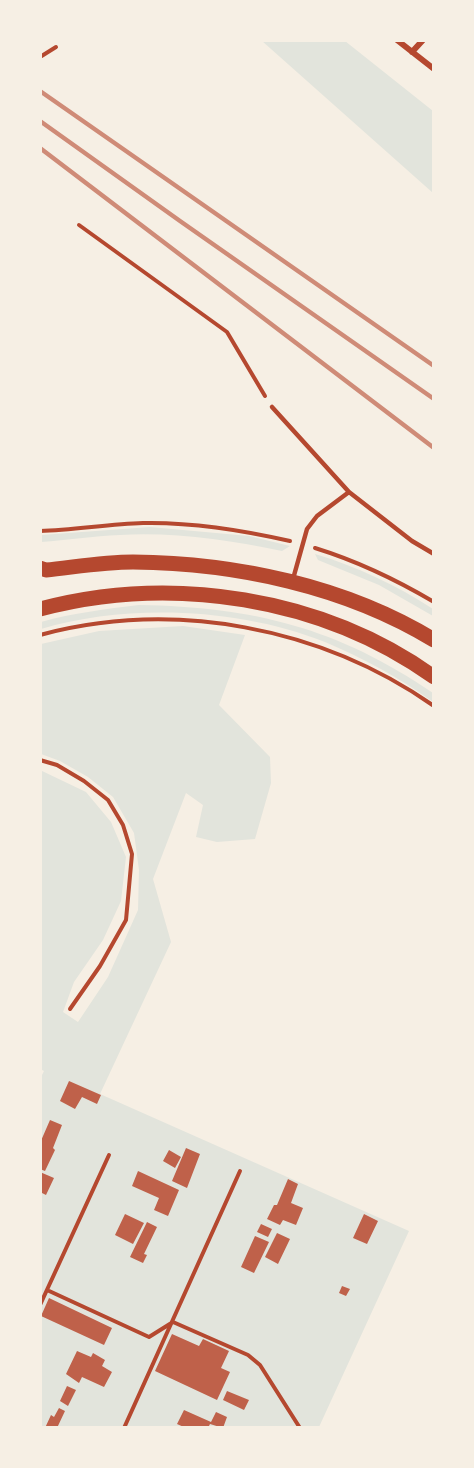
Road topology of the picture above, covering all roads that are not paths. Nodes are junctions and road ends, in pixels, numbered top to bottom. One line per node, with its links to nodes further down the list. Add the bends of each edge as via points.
1 (397, 40): 3 (street)
2 (423, 40): 3 (street)
3 (412, 52): 4 (street)
4 (434, 69)
5 (272, 407): 6 (lane)
6 (349, 492): 7 (lane); 9 (lane, via 317,516 307,529)
7 (434, 554)
8 (42, 570): 9 (main road, via 95,564 167,563 242,571)
9 (292, 582): 11 (main road, via 374,610)
10 (40, 609): 12 (main road, via 137,593 231,597 296,611 345,629)
11 (434, 640)
12 (434, 677)

